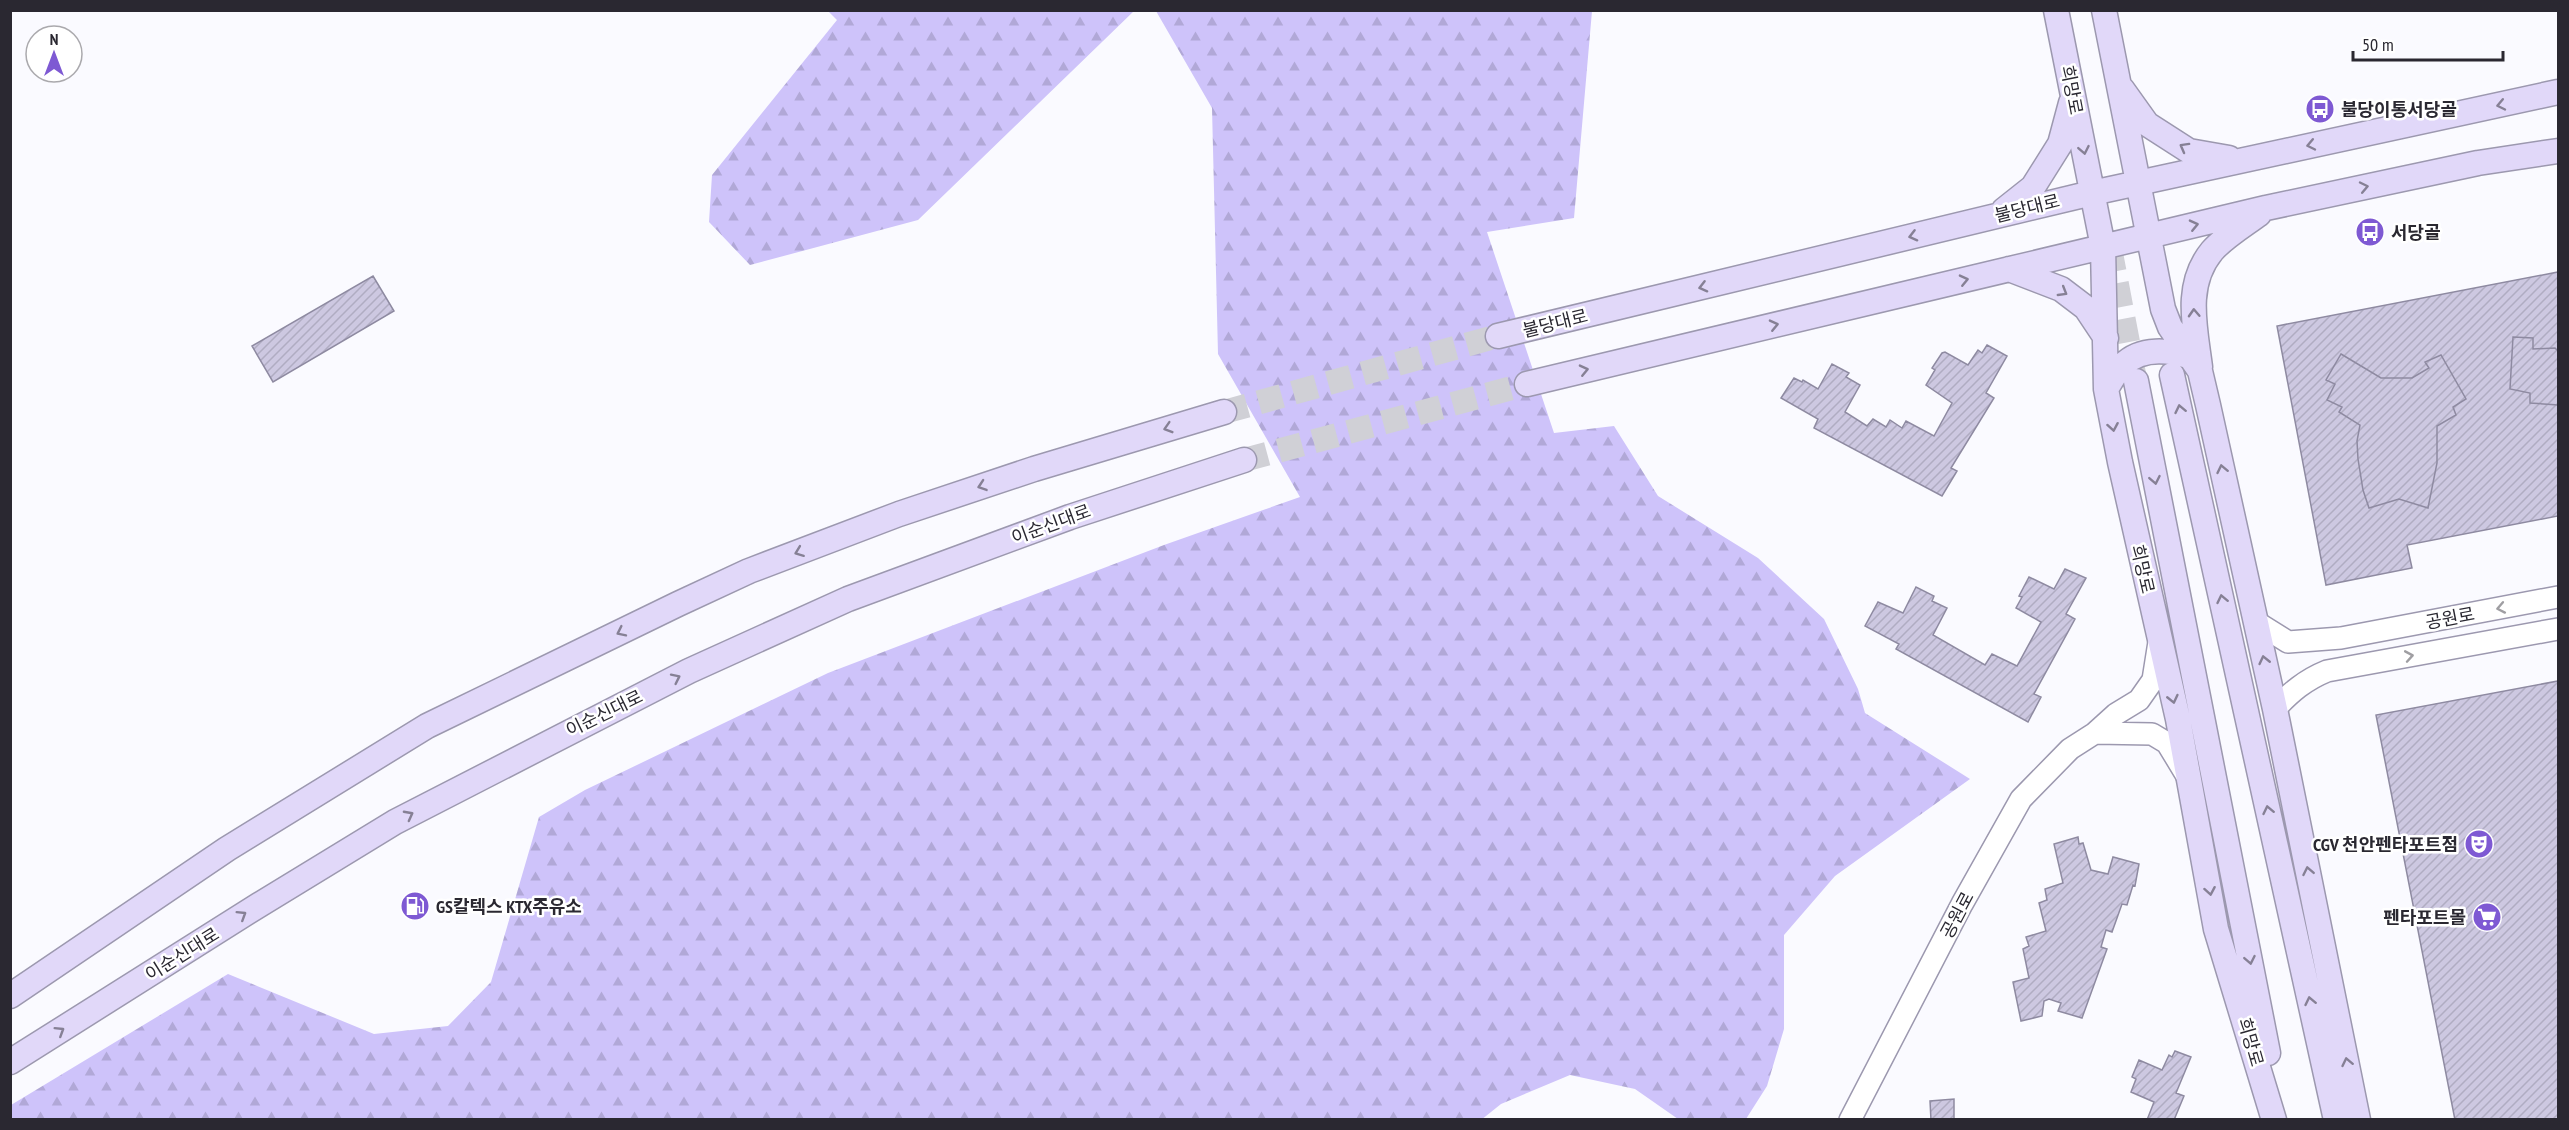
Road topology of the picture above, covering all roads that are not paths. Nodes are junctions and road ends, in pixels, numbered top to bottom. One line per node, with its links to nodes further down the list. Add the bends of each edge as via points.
1 (2056, 10): 5 (main road, 희망로)
2 (2104, 10): 3 (main road)
3 (2118, 83): 7 (main road, one-way to 3, via 2190,151 2147,124); 8 (main road)
4 (2559, 92): 7 (main road, 불당대로, one-way to 7)
5 (2073, 94): 9 (main road, 희망로, one-way to 9); 11 (main road, via 2060,144 2033,187)
6 (2559, 151): 10 (main road, one-way to 6, via 2478,163)
7 (2240, 160): 8 (main road, 불당대로)
8 (2137, 182): 9 (main road, 불당대로); 12 (main road)
9 (2092, 193): 11 (main road, 불당대로); 13 (main road, 희망로)
10 (2266, 208): 12 (main road, one-way to 10); 17 (main road, one-way to 10, via 2196,276 2212,250)
11 (1997, 216): 15 (main road, 불당대로, one-way to 15)
12 (2148, 236): 13 (main road); 17 (main road, via 2163,309 2170,327)
13 (2103, 247): 14 (main road); 16 (main road, 희망로)
14 (2009, 269): 16 (main road, one-way to 16, via 2061,289 2086,309); 20 (main road, one-way to 14)
15 (1498, 336)
16 (2106, 338): 21 (main road, 희망로)
17 (2195, 364): 21 (main road, via 2174,352 2158,351 2135,357 2123,365); 25 (main road, one-way to 17)
18 (2172, 375): 36 (main road, one-way to 18)
19 (2136, 381): 35 (main road, one-way to 35)
20 (1527, 384)
21 (2106, 389): 27 (main road, 희망로, one-way to 27)
22 (1224, 411): 31 (main road, one-way to 31, via 899,514 749,571 668,609 427,726 227,849)
23 (1244, 460): 32 (main road, 이순신대로, one-way to 23, via 395,822 689,671 848,599 1070,517)
24 (2559, 597): 25 (street, 공원로, one-way to 25, via 2341,638 2288,642)
25 (2256, 622): 28 (main road, one-way to 25)
26 (2559, 629): 28 (street, 공원로, one-way to 26, via 2310,678 2327,671)
27 (2159, 640): 29 (street, 공원로, via 2153,680 2139,700); 30 (main road, 희망로, one-way to 30)
28 (2275, 709): 37 (main road, one-way to 28)
29 (2095, 733): 30 (street, via 2152,734 2167,743); 33 (street, 공원로, via 2070,749 2021,799)
30 (2191, 782): 34 (main road, 희망로, one-way to 34, via 2216,929)
31 (10, 996)
32 (10, 1062)
33 (1850, 1119)
34 (2274, 1119)
35 (2279, 1119)
36 (2336, 1119)
37 (2358, 1119)

